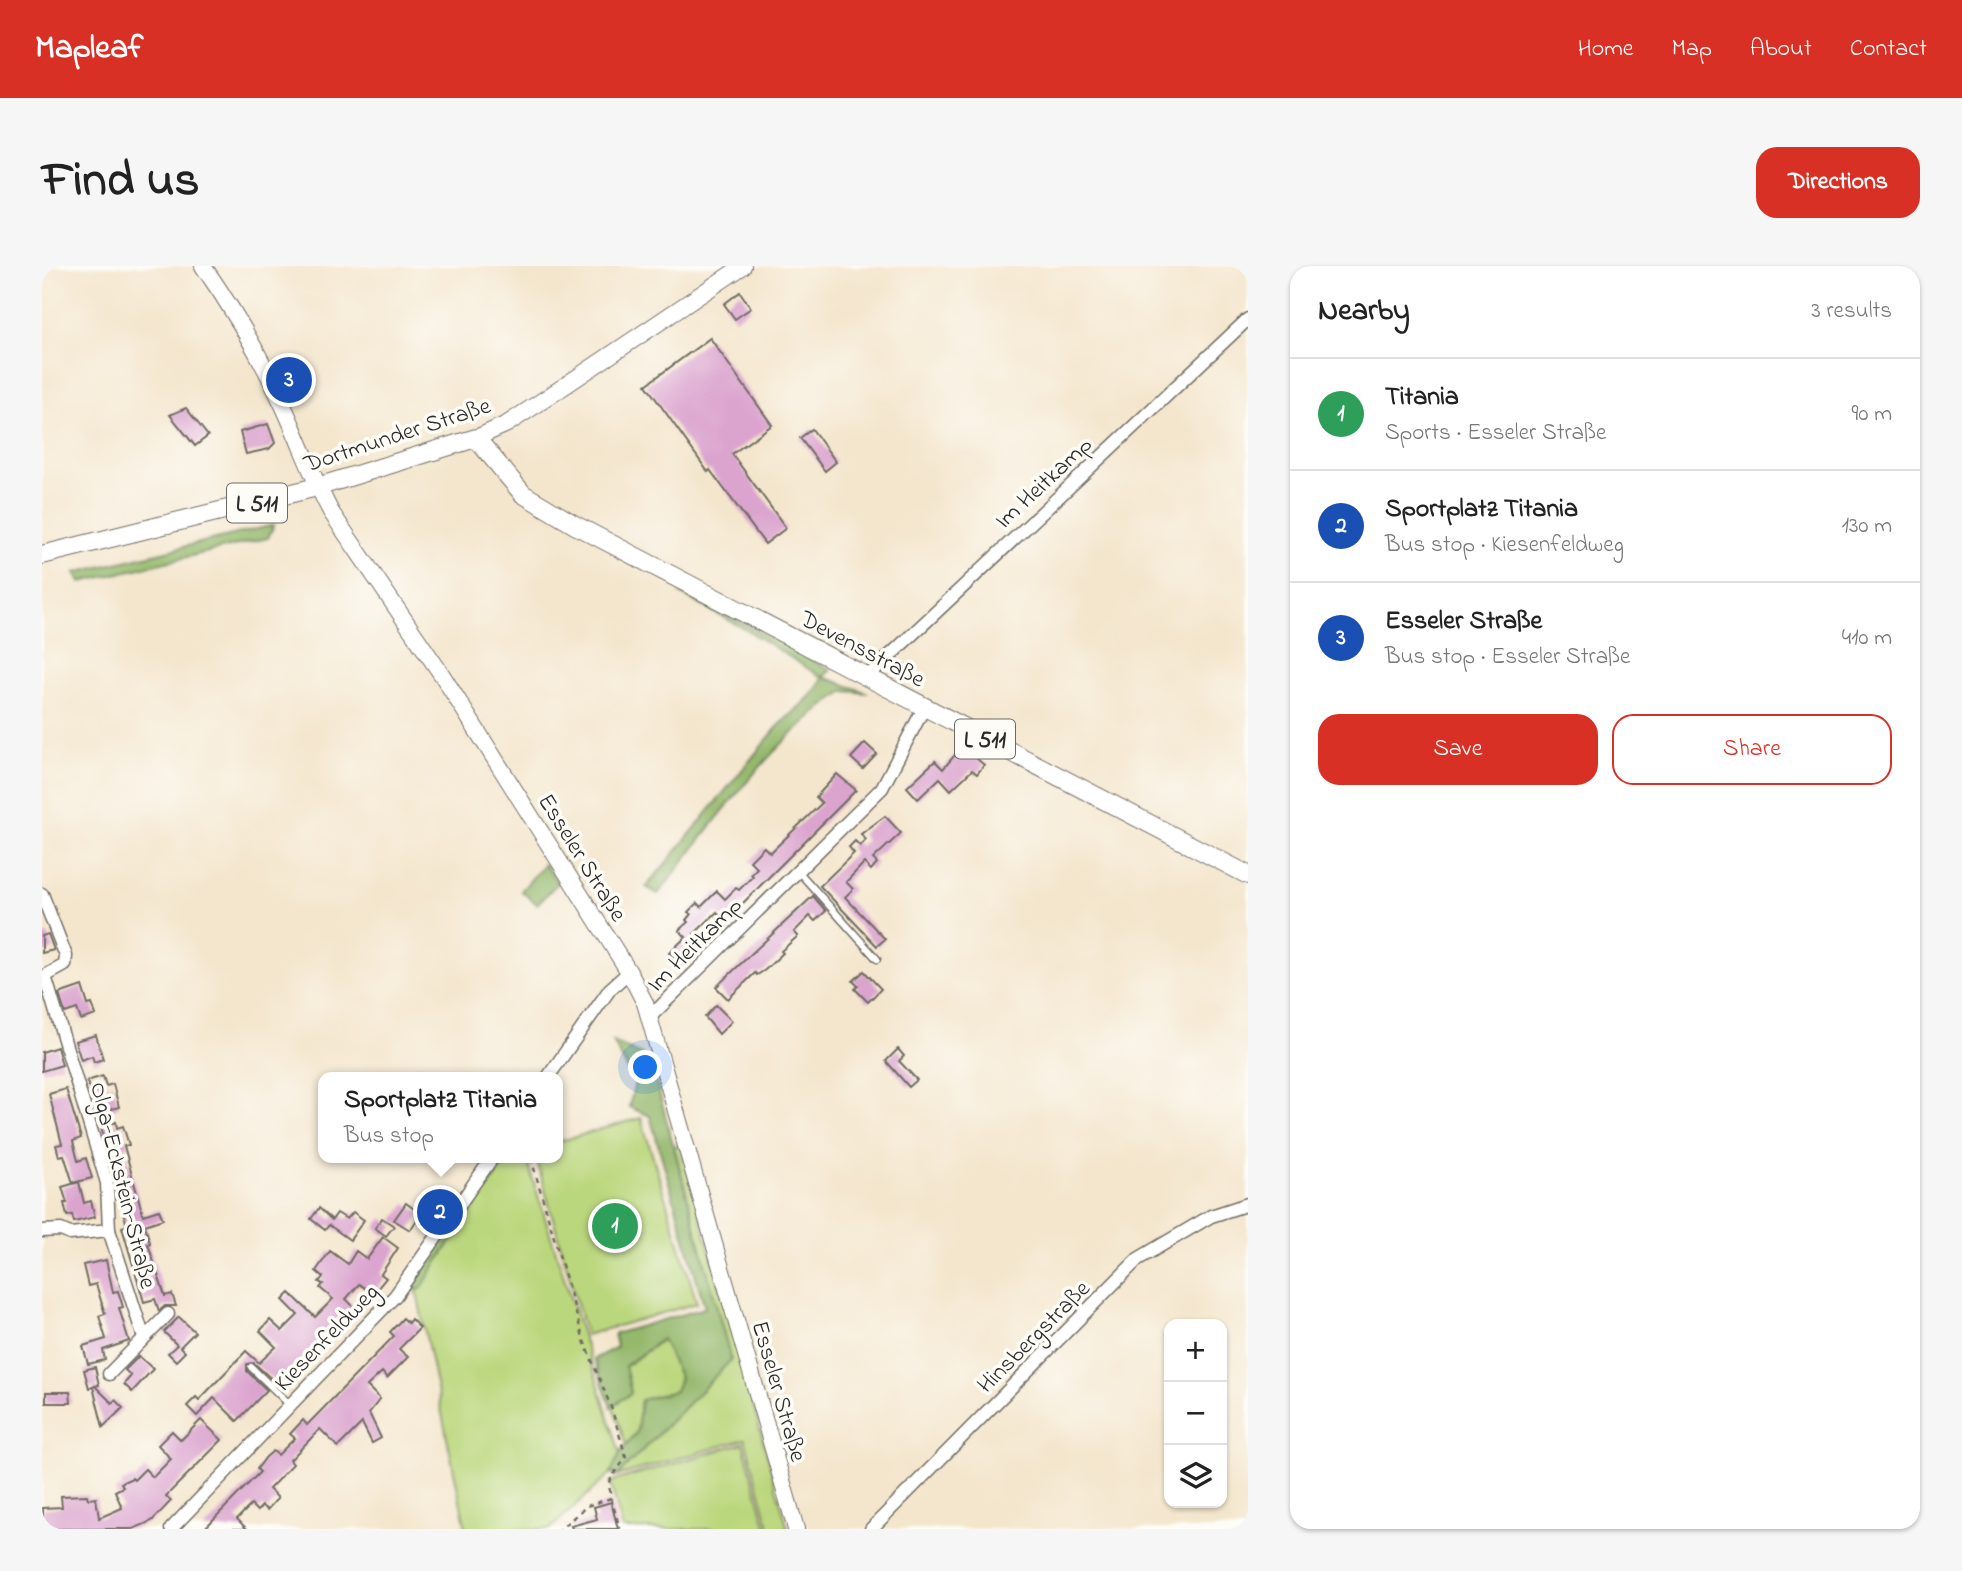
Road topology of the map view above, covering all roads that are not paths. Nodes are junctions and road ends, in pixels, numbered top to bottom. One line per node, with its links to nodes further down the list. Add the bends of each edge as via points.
1 (203, 266): 5 (main road, Esseler Straße, via 274,386)
2 (743, 266): 4 (main road, Dortmunder Straße, via 551,396)
3 (1248, 319): 7 (street, Im Heitkamp)
4 (476, 438): 5 (main road, Dortmunder Straße / L 511); 7 (main road, Devensstraße / L 511, via 523,494)
5 (317, 487): 6 (main road, Dortmunder Straße / L 511); 13 (main road, Esseler Straße)
6 (42, 555)
7 (867, 677): 8 (main road, Devensstraße / L 511)
8 (924, 708): 9 (street, Im Heitkamp, via 881,788); 10 (main road, Devensstraße / L 511)
9 (798, 871): 12 (lane); 14 (street, Im Heitkamp)
10 (1248, 875)
11 (42, 894): 18 (street, Olga-Eckstein-Straße, via 66,956 65,965 45,976 107,1183)
12 (877, 958)
13 (629, 972): 14 (main road, Esseler Straße); 15 (street, via 610,989)
14 (650, 1017): 26 (main road, Esseler Straße)
15 (552, 1072)
16 (488, 1163): 24 (street, Kiesenfeldweg, via 395,1296)
17 (1248, 1204): 27 (street, Hinsbergstraße, via 1211,1216 1138,1259)
18 (109, 1230): 19 (street); 21 (street, Olga-Eckstein-Straße)
19 (42, 1231)
20 (168, 1314): 21 (street, Olga-Eckstein-Straße)
21 (144, 1338): 23 (street, Olga-Eckstein-Straße)
22 (251, 1367): 24 (lane)
23 (109, 1374)
24 (290, 1405): 25 (street, Kiesenfeldweg)
25 (171, 1529)
26 (796, 1529)
27 (871, 1529)

